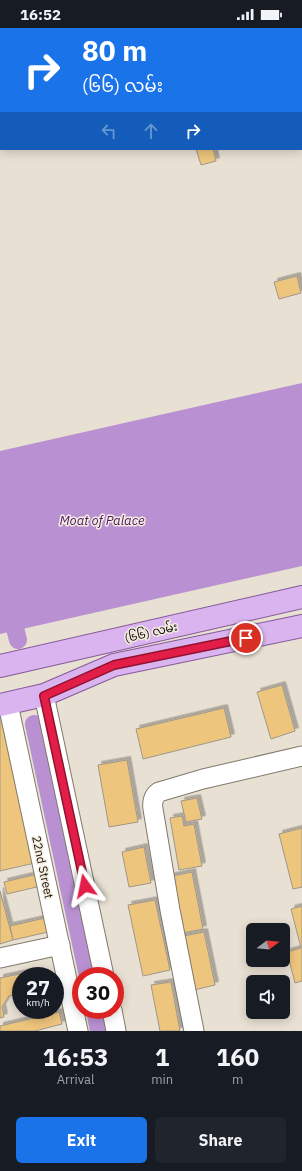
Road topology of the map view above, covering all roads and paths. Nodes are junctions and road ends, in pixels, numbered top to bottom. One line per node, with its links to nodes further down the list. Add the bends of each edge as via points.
1 (302, 597): 3 (main road, (၆၆) လမ်း)
2 (302, 626): 4 (main road, (၆၆) လမ်း, via 114,665)
3 (0, 666)
4 (44, 696): 5 (main road, (၆၆) လမ်း); 9 (street)
5 (4, 705): 7 (street, 22nd Street)
6 (302, 756): 13 (street, via 160,792 154,798 154,817)
7 (60, 945): 8 (street); 11 (street, 22nd Street)
8 (0, 958)
9 (102, 967)
10 (114, 1019): 12 (street)
11 (78, 1031)
12 (116, 1031)
13 (194, 1031)

